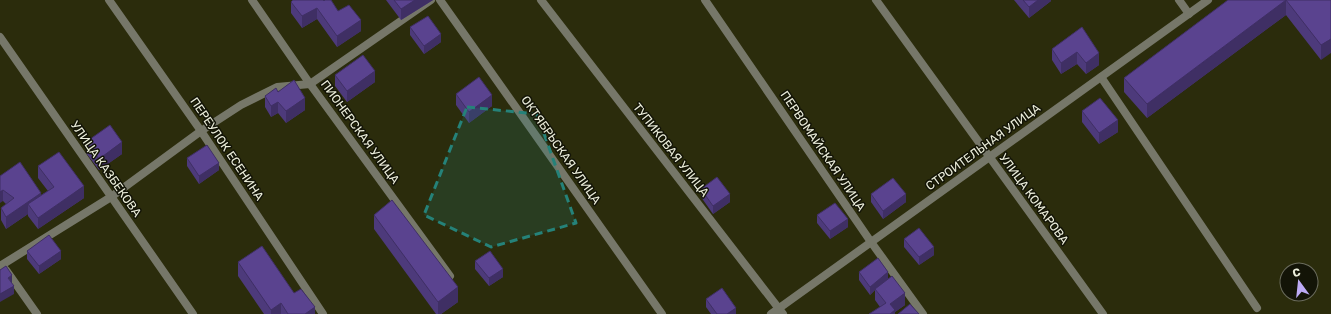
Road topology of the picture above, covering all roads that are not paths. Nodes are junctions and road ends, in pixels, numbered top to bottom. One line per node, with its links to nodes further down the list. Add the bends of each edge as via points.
1 (108, 0): 14 (street, ПЕРЕУЛОК ЕСЕНИНА)
2 (252, 0): 13 (street, ПИОНЕРСКАЯ УЛИЦА)
3 (431, 0): 13 (street)
4 (440, 0): 25 (street, ОКТЯБРЬСКАЯ УЛИЦА)
5 (541, 0): 21 (street, ТУПИКОВАЯ УЛИЦА)
6 (705, 0): 17 (street, ПЕРВОМАЙСКАЯ УЛИЦА)
7 (876, 0): 15 (street, УЛИЦА КОМАРОВА)
8 (1179, 0): 10 (street)
9 (1208, 0): 10 (street, СТРОИТЕЛЬНАЯ УЛИЦА)
10 (1189, 14): 12 (street, СТРОИТЕЛЬНАЯ УЛИЦА)
11 (0, 37): 16 (street, УЛИЦА КАЗБЕКОВА)
12 (1101, 77): 15 (street, СТРОИТЕЛЬНАЯ УЛИЦА); 20 (street)
13 (310, 84): 14 (street, via 277,87 241,105); 19 (street, ПИОНЕРСКАЯ УЛИЦА)
14 (202, 131): 16 (street); 24 (street, ПЕРЕУЛОК ЕСЕНИНА)
15 (989, 157): 17 (street, СТРОИТЕЛЬНАЯ УЛИЦА); 28 (street, УЛИЦА КОМАРОВА)
16 (111, 197): 18 (street); 23 (street, УЛИЦА КАЗБЕКОВА)
17 (871, 242): 21 (street, СТРОИТЕЛЬНАЯ УЛИЦА); 27 (street, ПЕРВОМАЙСКАЯ УЛИЦА)
18 (1, 264): 22 (street)
19 (450, 276)
20 (1257, 308)
21 (781, 311): 26 (street, СТРОИТЕЛЬНАЯ УЛИЦА)
22 (37, 314)
23 (193, 314)
24 (323, 314)
25 (662, 314)
26 (771, 314)
27 (923, 314)
28 (1103, 314)

